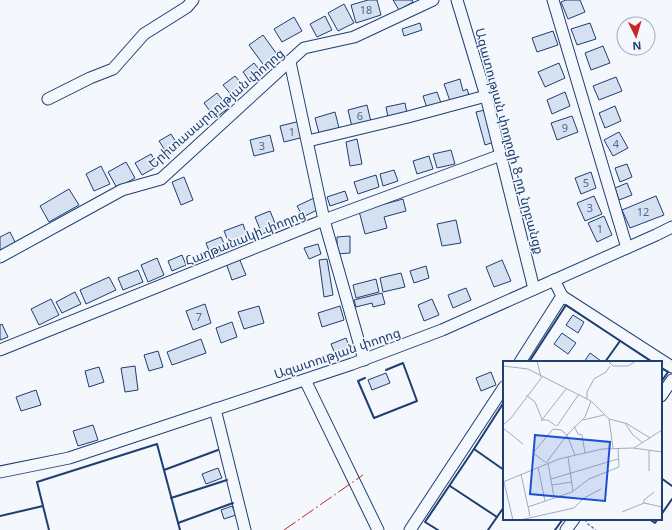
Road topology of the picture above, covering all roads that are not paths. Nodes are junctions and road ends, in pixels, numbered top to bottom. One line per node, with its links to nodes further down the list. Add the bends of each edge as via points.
1 (193, 0): 7 (street, via 188,7 144,34 114,69)
2 (433, 0): 5 (street, Երիտասարդության փողոց, via 354,37 304,48)
3 (457, 0): 6 (street, Ազատության փողոցի 8-րդ նրբանցք)
4 (553, 0): 12 (street)
5 (290, 62): 8 (street); 13 (street, Երիտասարդության փողոց, via 161,179 122,190)
6 (486, 96): 8 (street); 9 (street, Ազատության փողոցի 8-րդ նրբանցք)
7 (48, 99)
8 (308, 141): 10 (street)
9 (502, 154): 10 (street, Հաղթանակի փողոց); 15 (street, Ազատության փողոցի 8-րդ նրբանցք)
10 (324, 220): 17 (street, Հաղթանակի փողոց); 18 (street)
11 (672, 227): 12 (street, Ազատության փողոց)
12 (627, 248): 14 (street, Ազատության փողոց)
13 (0, 258)
14 (554, 280): 15 (street, Ազատության փողոց); 16 (street)
15 (534, 289): 18 (street, Ազատության փողոց, via 442,330)
16 (562, 296): 19 (street); 20 (street)
17 (0, 350)
18 (364, 360): 21 (street, Ազատության փողոց)
19 (521, 361)
20 (672, 367)
21 (305, 380): 25 (street, Ազատության փողոց); 29 (street)
22 (672, 380): 24 (street)
23 (503, 389): 30 (street)
24 (662, 395)
25 (215, 410): 26 (street, Ազատության փողոց, via 69,458); 28 (street)
26 (0, 472)
27 (573, 520): 31 (street)
28 (245, 530)
29 (378, 530)
30 (410, 530)
31 (566, 530)

